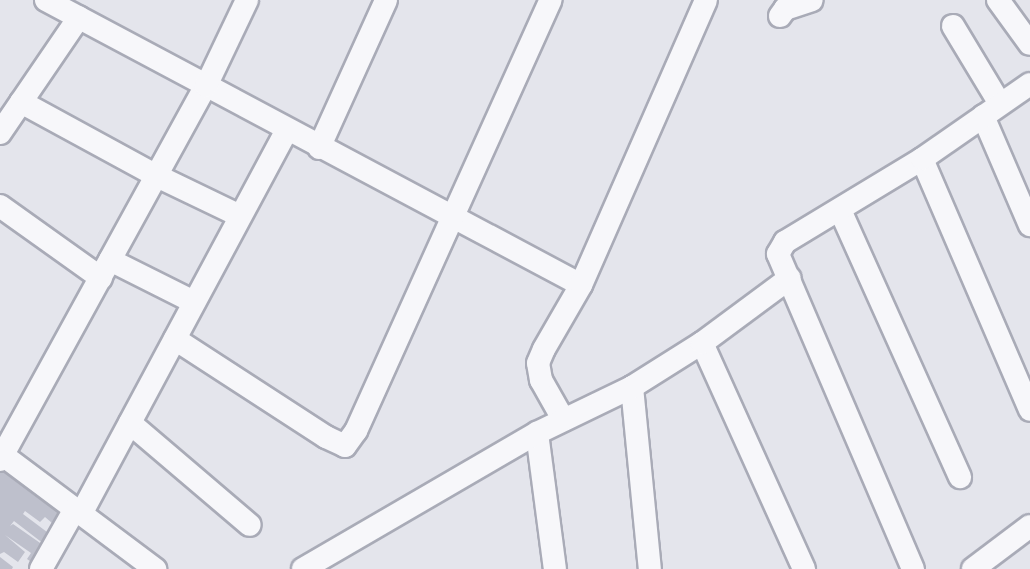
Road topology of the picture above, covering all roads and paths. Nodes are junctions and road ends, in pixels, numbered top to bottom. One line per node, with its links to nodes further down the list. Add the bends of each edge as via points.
1 (46, 0): 9 (street)
2 (247, 0): 13 (street)
3 (386, 0): 18 (street)
4 (551, 0): 24 (street)
5 (706, 0): 28 (street)
6 (812, 0): 8 (street, via 785,9)
7 (998, 0): 11 (street)
8 (780, 16)
9 (79, 17): 13 (street); 14 (street)
10 (953, 26): 15 (street)
11 (1030, 44)
12 (1030, 84): 15 (street)
13 (206, 86): 16 (street); 20 (street)
14 (21, 102): 17 (street); 20 (street)
15 (992, 110): 19 (street); 25 (street)
16 (286, 130): 18 (street); 23 (street)
17 (0, 133)
18 (319, 148): 24 (street)
19 (922, 159): 22 (street); 33 (street)
20 (157, 176): 23 (street); 26 (street)
21 (0, 206): 26 (street)
22 (840, 210): 27 (street, via 779,248 778,254); 38 (street)
23 (240, 216): 29 (street)
24 (451, 219): 28 (street); 30 (street, via 356,431 345,446)
25 (1030, 225)
26 (105, 269): 29 (street); 37 (street)
27 (790, 278): 31 (street); 48 (street)
28 (581, 285): 34 (street, via 538,363 541,380)
29 (194, 302): 30 (street)
30 (175, 339): 35 (street)
31 (702, 343): 32 (street); 47 (street)
32 (632, 387): 34 (street); 46 (street)
33 (1030, 410)
34 (563, 419): 36 (street)
35 (130, 423): 39 (street); 40 (street)
36 (537, 434): 44 (street); 45 (street)
37 (1, 456): 39 (street)
38 (960, 477)
39 (78, 512): 42 (street); 43 (street)
40 (250, 525)
41 (1030, 525): 49 (street)
42 (41, 569)
43 (155, 569)
44 (303, 569)
45 (555, 569)
46 (650, 569)
47 (804, 569)
48 (913, 569)
49 (973, 569)

